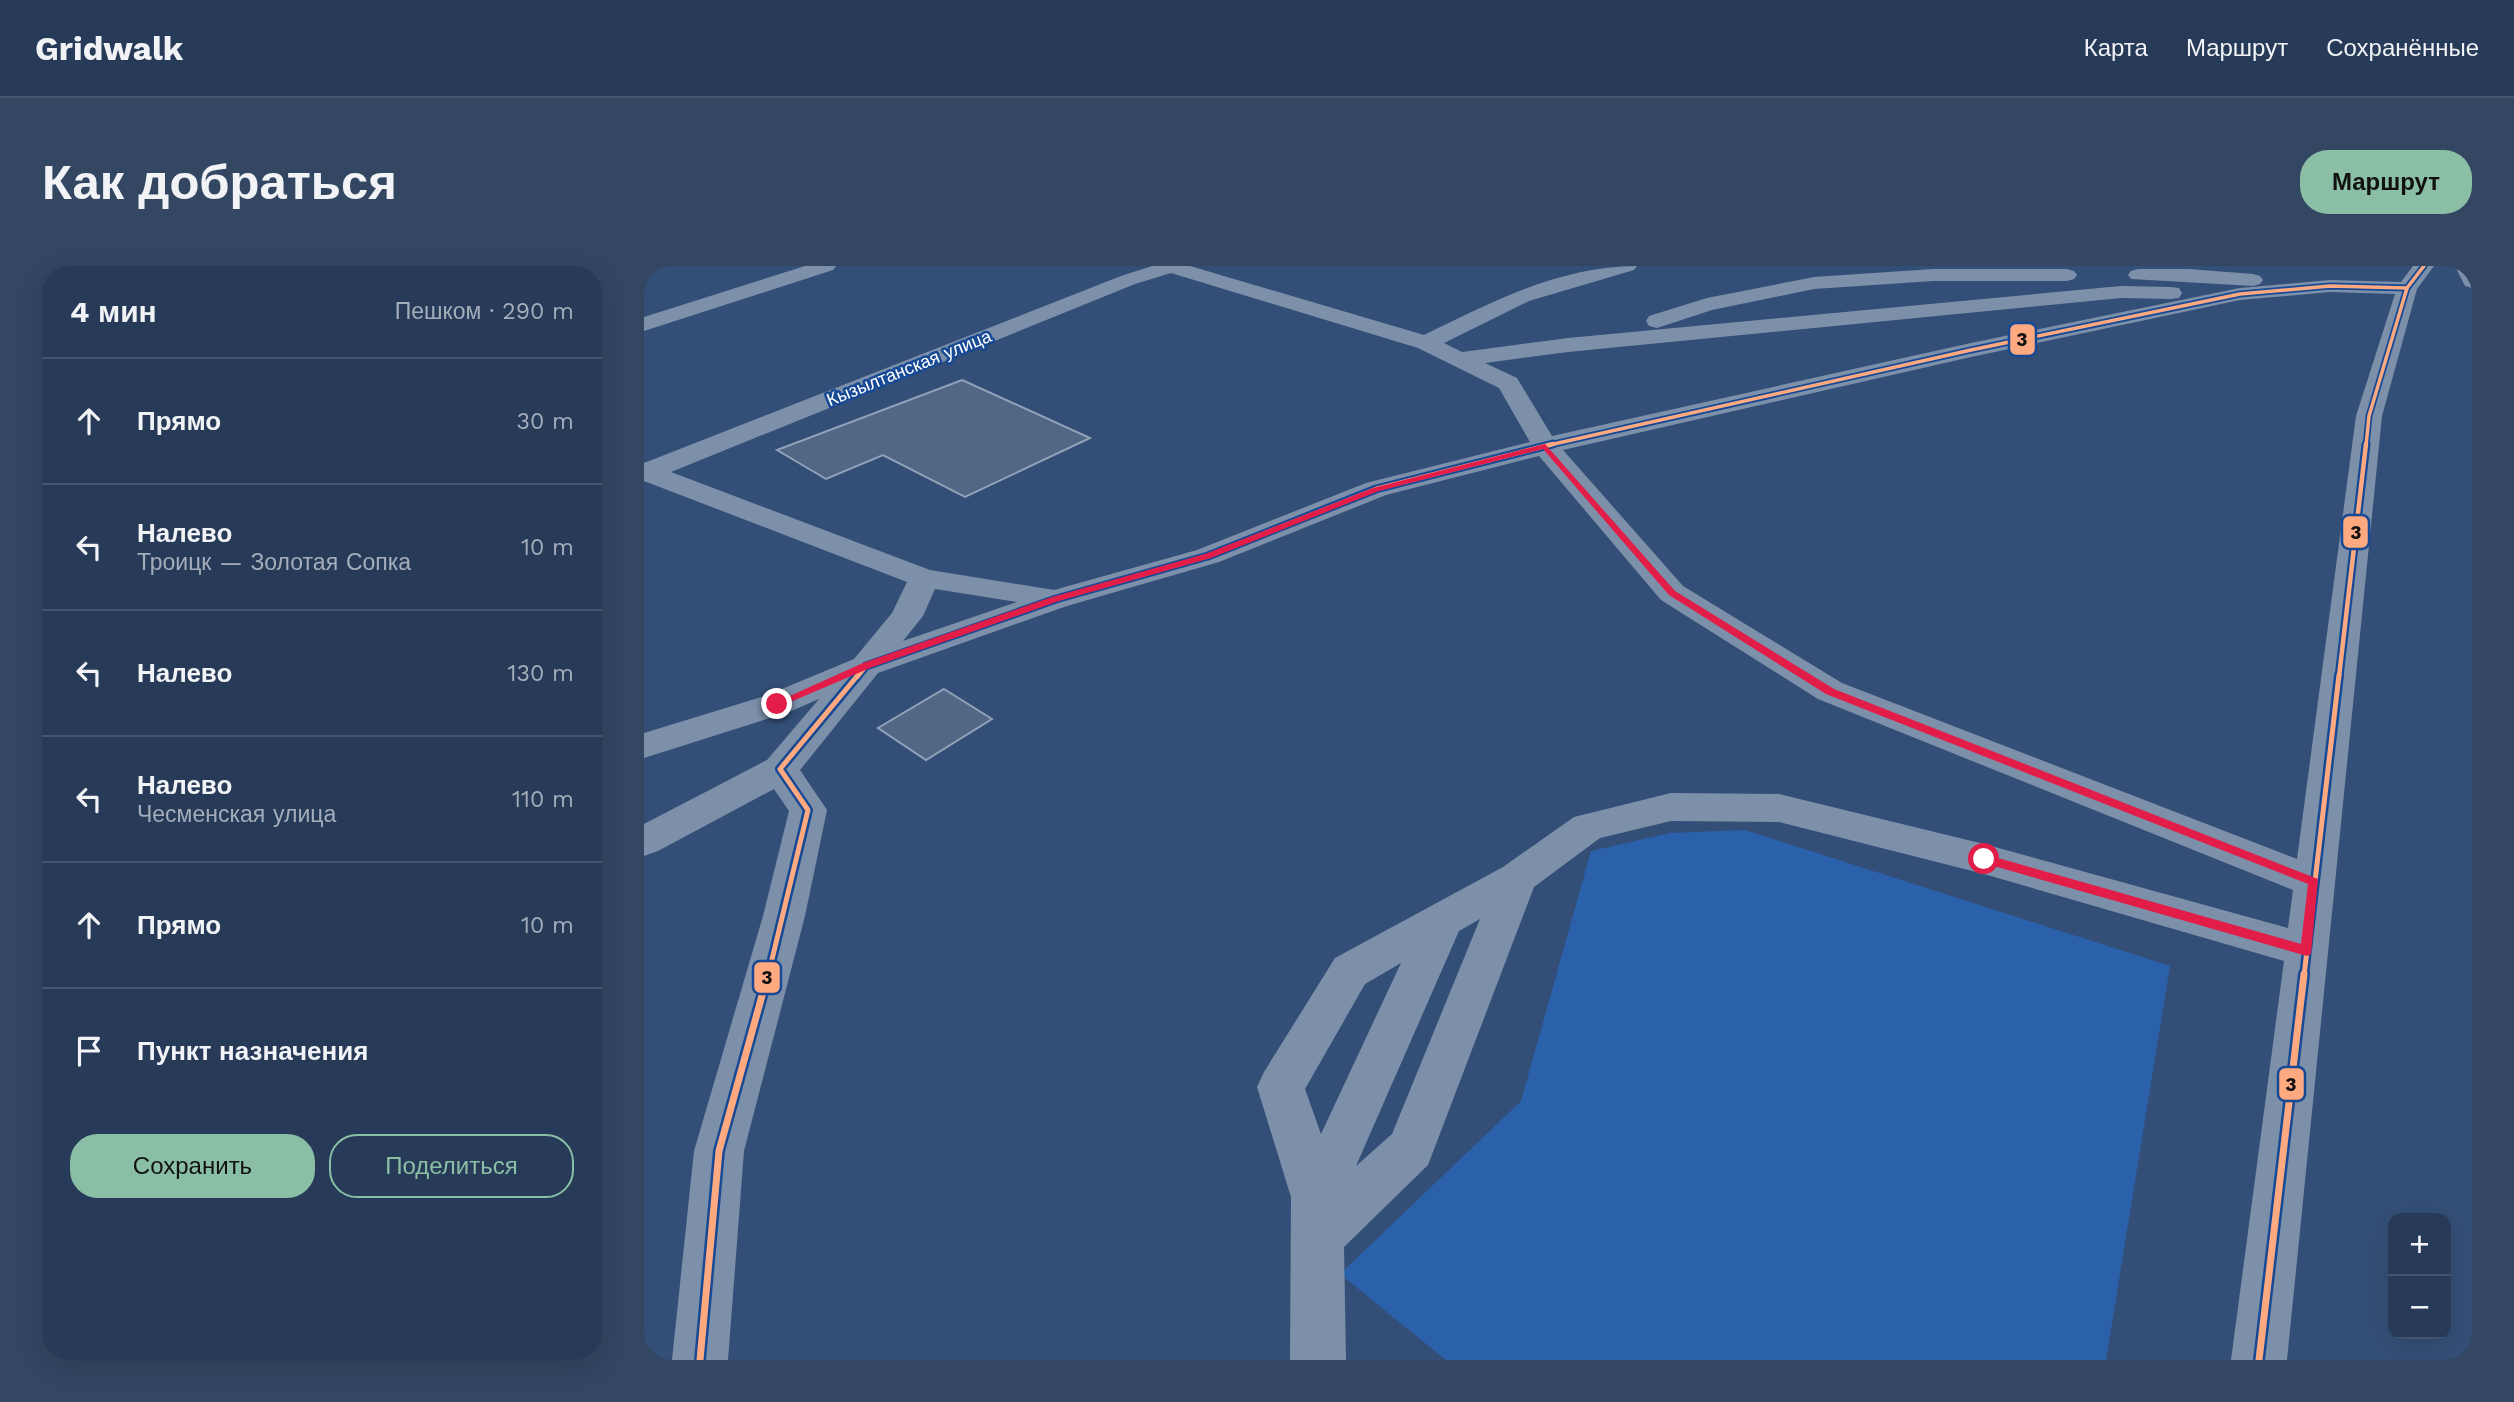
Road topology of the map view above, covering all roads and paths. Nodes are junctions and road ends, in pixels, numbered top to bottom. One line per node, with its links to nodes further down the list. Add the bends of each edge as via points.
1 (826, 266): 11 (street)
2 (1171, 266): 13 (street); 16 (street, Кызылтанская улица)
3 (1627, 266): 13 (street, via 1521,296)
4 (1887, 266): 6 (street)
5 (2465, 266): 8 (street)
6 (1933, 275): 9 (street, via 2189,275); 12 (street, via 1814,283 1707,304)
7 (2415, 277): 9 (street); 24 (street, via 2369,416)
8 (2472, 282)
9 (2330, 286): 10 (street)
10 (2240, 294): 12 (street, via 2121,292); 15 (street)
11 (644, 324)
12 (1595, 342): 14 (street)
13 (1426, 343): 14 (street)
14 (1459, 359): 15 (street, via 1508,383)
15 (1545, 446): 18 (street, via 1376,489 1208,556); 24 (street, via 1672,593 1830,691)
16 (645, 472): 17 (street)
17 (924, 578): 18 (street); 19 (street, via 907,616)
18 (1056, 599): 19 (street)
19 (866, 666): 20 (street, via 777,704); 21 (street)
20 (644, 746)
21 (780, 769): 22 (street); 28 (street, via 808,810 784,916 719,1151)
22 (644, 841)
23 (1517, 878): 25 (street); 26 (street, via 1588,827 1671,807 1779,808 1984,859); 27 (street, via 1410,1149)
24 (2314, 882): 26 (street)
25 (1443, 920): 27 (street); 27 (street, via 1350,971 1281,1087)
26 (2307, 950): 30 (street)
27 (1317, 1217): 29 (street)
28 (700, 1360)
29 (1318, 1360)
30 (2259, 1360)

